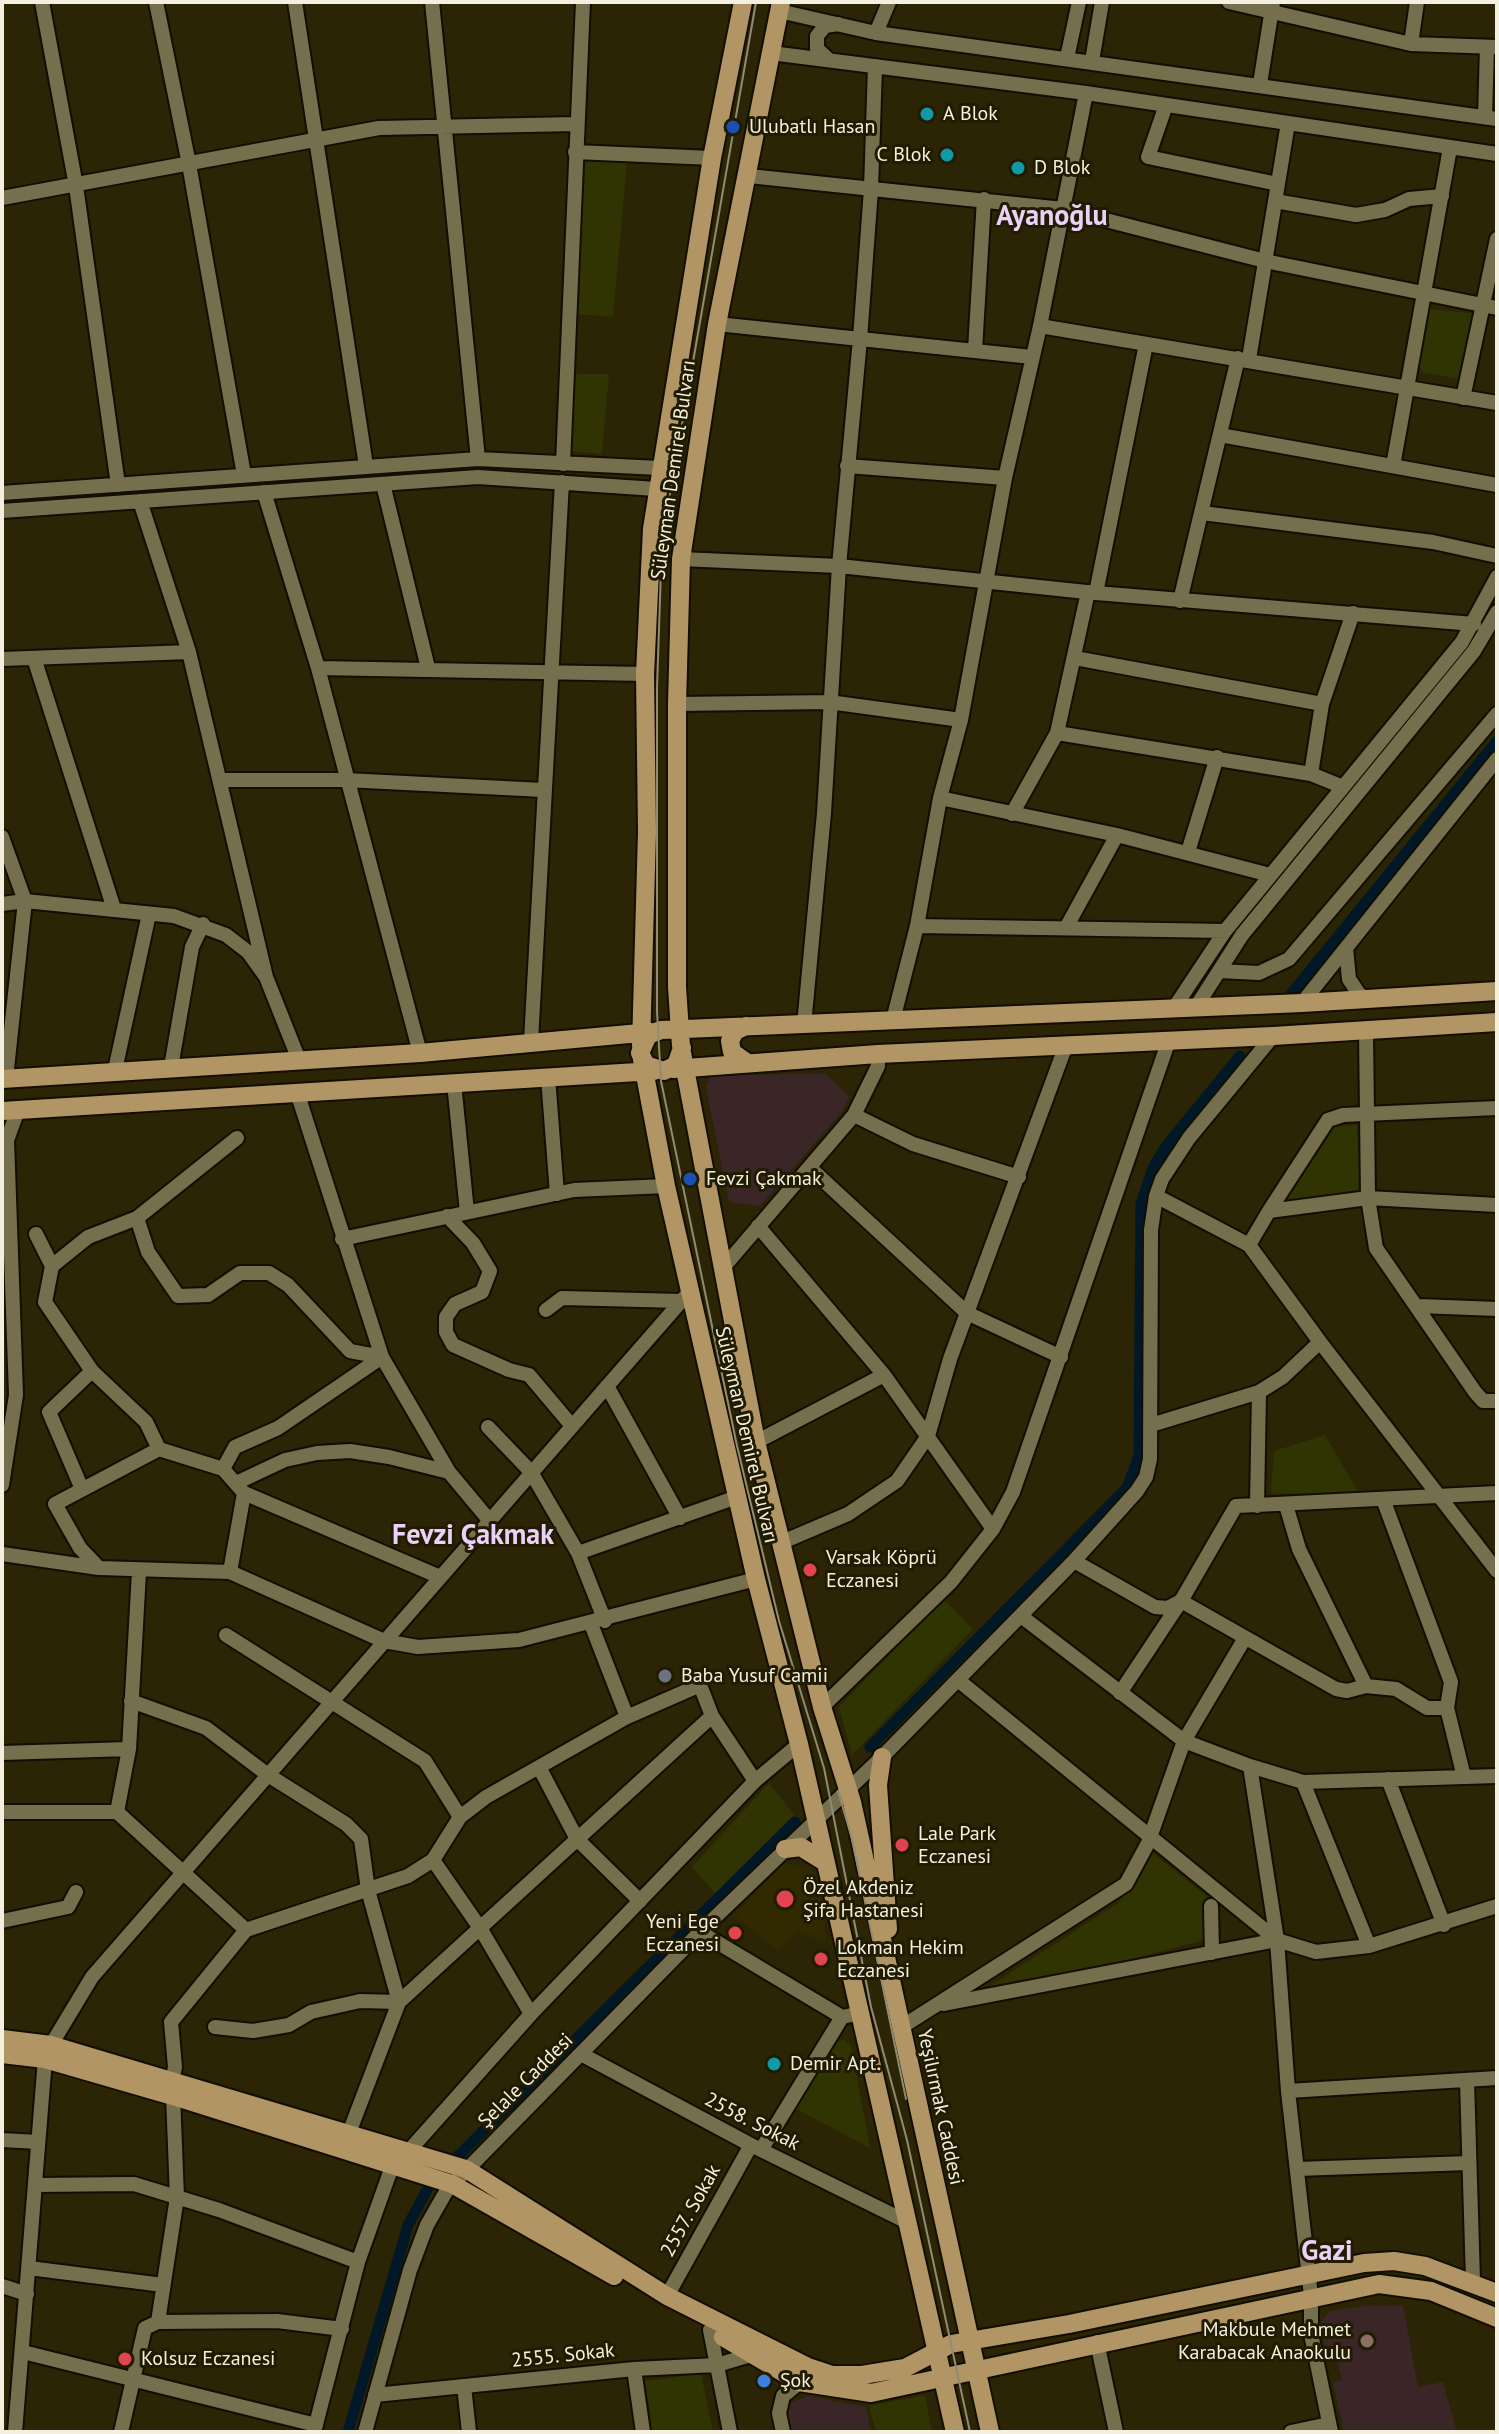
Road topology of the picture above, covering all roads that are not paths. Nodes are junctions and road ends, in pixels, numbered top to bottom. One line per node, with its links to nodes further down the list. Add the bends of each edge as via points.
1 (42, 2): 38 (street)
2 (156, 2): 35 (street)
3 (295, 2): 30 (street)
4 (432, 2): 29 (street)
5 (583, 2): 28 (street)
6 (743, 2): 34 (main road, Süleyman Demirel Bulvarı)
7 (889, 2): 15 (street)
8 (1079, 2): 19 (street)
9 (1102, 2): 21 (street)
10 (1229, 2): 13 (street)
11 (1417, 2): 16 (street)
12 (780, 6): 14 (street); 18 (main road, Süleyman Demirel Bulvarı)
13 (1271, 8): 16 (street); 23 (street)
14 (838, 24): 15 (street); 20 (street, via 825,26 817,36 817,49)
15 (876, 33): 19 (street)
16 (1411, 44): 17 (street)
17 (1492, 47): 26 (street)
18 (771, 53): 20 (street); 36 (main road, Süleyman Demirel Bulvarı)
19 (1067, 58): 21 (street)
20 (832, 61): 22 (street)
21 (1092, 61): 23 (street)
22 (875, 66): 24 (street); 39 (street)
23 (1260, 84): 26 (street)
24 (1086, 93): 25 (street); 44 (street)
25 (1166, 105): 27 (street); 37 (street, via 1148,157)
26 (1491, 118)
27 (1288, 123): 31 (street); 37 (street)
28 (576, 124): 29 (street); 32 (street)
29 (444, 128): 30 (street, via 379,128); 60 (street)
30 (315, 139): 35 (street); 62 (street)
31 (1450, 148): 33 (street); 40 (street)
32 (575, 152): 34 (street); 61 (street)
33 (1497, 154)
34 (712, 158): 65 (main road, Süleyman Demirel Bulvarı)
35 (189, 164): 38 (street); 66 (street)
36 (749, 176): 39 (street); 49 (main road, Süleyman Demirel Bulvarı)
37 (1278, 184): 43 (street)
38 (76, 186): 41 (street); 70 (street)
39 (871, 189): 42 (street); 51 (street)
40 (1442, 196): 43 (street, via 1418,197 1356,215); 47 (street)
41 (2, 198)
42 (984, 199): 44 (street); 53 (street)
43 (1275, 201): 46 (street)
44 (1063, 209): 46 (street); 50 (street)
45 (1497, 239): 48 (street)
46 (1265, 261): 47 (street); 55 (street)
47 (1424, 294): 48 (street); 56 (street)
48 (1491, 306): 57 (street)
49 (717, 324): 51 (street); 79 (main road, Süleyman Demirel Bulvarı)
50 (1040, 326): 52 (street); 54 (street)
51 (860, 339): 53 (street); 63 (street)
52 (1146, 344): 55 (street); 83 (street)
53 (975, 350): 54 (street)
54 (1032, 357): 67 (street)
55 (1244, 358): 56 (street); 59 (street)
56 (1408, 388): 57 (street); 64 (street)
57 (1463, 398): 58 (street)
58 (1497, 403)
59 (1220, 435): 64 (street); 77 (street)
60 (478, 459): 61 (street); 62 (street)
61 (563, 464): 65 (street)
62 (366, 466): 66 (street)
63 (847, 466): 67 (street); 80 (street)
64 (1393, 466): 71 (street)
65 (659, 468): 72 (main road, Süleyman Demirel Bulvarı)
66 (244, 475): 70 (street)
67 (1005, 478): 82 (street)
68 (562, 482): 69 (street, via 478,477); 72 (street); 94 (street)
69 (383, 484): 73 (street); 93 (street)
70 (118, 485): 74 (street)
71 (1497, 485)
72 (656, 489): 95 (main road, Süleyman Demirel Bulvarı)
73 (264, 492): 75 (street); 92 (street)
74 (2, 493)
75 (140, 501): 76 (street); 88 (street)
76 (2, 511)
77 (1202, 513): 78 (street, via 1433,542); 84 (street)
78 (1497, 556)
79 (681, 559): 80 (street); 97 (main road, Süleyman Demirel Bulvarı)
80 (839, 566): 82 (street); 96 (street)
81 (1497, 577): 87 (street)
82 (986, 582): 83 (street); 100 (street)
83 (1092, 593): 84 (street); 90 (street)
84 (1180, 601): 86 (street)
85 (1497, 612): 124 (street, via 1474,651 1242,935)
86 (1353, 613): 87 (street); 98 (street)
87 (1474, 624): 107 (street)
88 (189, 652): 89 (street); 105 (street)
89 (34, 658): 91 (street); 117 (street)
90 (1075, 658): 98 (street); 101 (street)
91 (2, 659)
92 (318, 668): 93 (street); 106 (street)
93 (428, 668): 94 (street)
94 (551, 670): 95 (street); 108 (street)
95 (645, 674): 141 (main road, Süleyman Demirel Bulvarı, via 647,832)
96 (829, 702): 97 (street); 100 (street); 133 (street)
97 (677, 704): 141 (main road, Süleyman Demirel Bulvarı)
98 (1322, 704): 104 (street)
99 (1497, 714): 124 (street, via 1289,959 1259,973)
100 (961, 720): 109 (street)
101 (1057, 733): 102 (street); 110 (street)
102 (1217, 757): 104 (street); 113 (street)
103 (1497, 759): 123 (street)
104 (1311, 774): 107 (street)
105 (220, 780): 106 (street); 125 (street)
106 (346, 780): 108 (street); 142 (street)
107 (1343, 787): 114 (street)
108 (543, 790): 139 (street)
109 (940, 798): 110 (street); 120 (street)
110 (1012, 814): 111 (street)
111 (1117, 835): 113 (street); 121 (street)
112 (2, 837): 115 (street)
113 (1188, 852): 114 (street)
114 (1270, 875): 122 (street)
115 (25, 901): 116 (street); 117 (street); 150 (street)
116 (2, 904)
117 (114, 909): 118 (street)
118 (149, 914): 119 (street); 147 (street)
119 (203, 924): 125 (street, via 248,952); 146 (street, via 192,947)
120 (917, 926): 121 (street); 131 (street)
121 (1067, 926): 122 (street)
122 (1225, 931): 130 (street)
123 (1346, 948): 127 (street, via 1349,979); 128 (street)
124 (1219, 971): 129 (street)
125 (266, 977): 144 (street)
126 (1497, 991): 127 (main road)
127 (1368, 999): 128 (main road)
128 (1302, 1003): 129 (main road); 136 (main road)
129 (1196, 1007): 130 (main road)
130 (1174, 1008): 131 (main road)
131 (893, 1020): 133 (main road)
132 (1497, 1022): 135 (main road)
133 (804, 1025): 134 (main road)
134 (746, 1026): 141 (main road); 145 (main road, via 730,1041 732,1052)
135 (1366, 1031): 136 (main road); 155 (street)
136 (1273, 1036): 138 (main road); 163 (street, Şelale Caddesi, via 1189,1138)
137 (571, 1038): 139 (main road); 141 (main road); 148 (main road, via 583,1040 593,1055 586,1071)
138 (1169, 1040): 140 (main road); 184 (street)
139 (531, 1041): 142 (main road)
140 (1066, 1045): 143 (main road); 160 (street)
141 (662, 1051): 145 (main road); 148 (main road); 161 (main road, Süleyman Demirel Bulvarı); 176 (main road, Süleyman Demirel Bulvarı)
142 (420, 1053): 144 (main road)
143 (878, 1054): 145 (main road); 156 (street, via 878,1066)
144 (299, 1060): 146 (main road)
145 (746, 1062)
146 (171, 1067): 147 (main road)
147 (115, 1070): 150 (main road)
148 (574, 1075): 149 (main road)
149 (548, 1077): 151 (main road); 162 (street)
150 (4, 1078)
151 (454, 1083): 152 (main road); 167 (street)
152 (297, 1092): 154 (main road); 172 (street)
153 (1497, 1108): 155 (street)
154 (10, 1111): 158 (street)
155 (1369, 1114): 164 (street); 166 (street, via 1343,1115 1319,1128)
156 (854, 1115): 159 (street); 160 (street, via 913,1144)
157 (237, 1138): 169 (street)
158 (5, 1165): 174 (street)
159 (810, 1168): 170 (street); 181 (street)
160 (1019, 1177): 181 (street)
161 (666, 1186): 162 (street); 177 (main road, Süleyman Demirel Bulvarı)
162 (557, 1194): 167 (street)
163 (1156, 1196): 173 (street); 190 (street, Şelale Caddesi, via 1151,1230)
164 (1368, 1198): 165 (street); 166 (street); 178 (street, via 1376,1248)
165 (1497, 1205)
166 (1269, 1211): 173 (street)
167 (467, 1212): 168 (street)
168 (447, 1216): 172 (street); 191 (street, via 490,1271 482,1292 450,1310 445,1324 453,1345 529,1375)
169 (137, 1218): 175 (street, via 88,1237); 183 (street, via 148,1252 178,1296 208,1295 240,1273 269,1273 288,1285 350,1351)
170 (758, 1226): 176 (street); 186 (street)
171 (36, 1234): 175 (street)
172 (342, 1239): 183 (street)
173 (1249, 1245): 182 (street)
174 (6, 1250): 199 (street, via 16,1395)
175 (52, 1266): 185 (street, via 45,1302)
176 (722, 1269): 194 (main road, Süleyman Demirel Bulvarı)
177 (686, 1296): 180 (street, via 562,1298); 187 (street); 204 (main road, Süleyman Demirel Bulvarı)
178 (1419, 1306): 179 (street); 189 (street, via 1475,1392 1483,1401)
179 (1497, 1309)
180 (546, 1310)
181 (967, 1313): 184 (street); 193 (street)
182 (1320, 1342): 188 (street); 203 (street)
183 (382, 1357): 196 (street, via 278,1428 235,1447); 197 (street)
184 (1061, 1357): 210 (street, via 1013,1492)
185 (92, 1371): 195 (street, via 146,1422); 201 (street, via 49,1412)
186 (884, 1375): 193 (street); 194 (street)
187 (607, 1386): 191 (street); 208 (street)
188 (1259, 1392): 190 (street); 207 (street)
189 (1497, 1401)
190 (1151, 1425): 214 (street, Şelale Caddesi, via 1146,1477)
191 (572, 1426): 198 (street)
192 (488, 1427): 198 (street)
193 (928, 1436): 210 (street); 211 (street, via 897,1481 848,1514)
194 (756, 1442): 211 (main road, Süleyman Demirel Bulvarı)
195 (159, 1449): 196 (street); 201 (street)
196 (223, 1469): 200 (street)
197 (449, 1472): 200 (street, via 350,1451 317,1453 285,1460); 209 (street)
198 (531, 1472): 209 (street); 212 (street)
199 (2, 1481)
200 (240, 1488): 218 (street); 219 (street)
201 (82, 1489): 215 (street, via 55,1504 80,1548)
202 (1497, 1493): 203 (street)
203 (1439, 1496): 205 (street); 216 (street)
204 (737, 1497): 208 (street); 220 (main road, Süleyman Demirel Bulvarı)
205 (1383, 1499): 206 (street); 233 (street, via 1451,1682)
206 (1286, 1505): 207 (street); 228 (street, via 1299,1549)
207 (1257, 1506): 221 (street, via 1236,1506)
208 (680, 1518): 212 (street)
209 (489, 1520): 219 (street)
210 (993, 1529): 232 (street, via 951,1582)
211 (780, 1543): 232 (main road, Süleyman Demirel Bulvarı)
212 (578, 1553): 223 (street)
213 (2, 1554): 215 (street)
214 (1074, 1561): 221 (street, via 1155,1607); 222 (street, Şelale Caddesi)
215 (99, 1568): 217 (street)
216 (1497, 1571)
217 (139, 1572): 218 (street); 230 (street)
218 (230, 1572): 226 (street)
219 (440, 1577): 226 (street)
220 (756, 1579): 223 (street); 237 (main road, Süleyman Demirel Bulvarı)
221 (1181, 1601): 225 (street); 229 (street)
222 (1021, 1616): 227 (street, Şelale Caddesi); 229 (street)
223 (598, 1622): 226 (street, via 519,1640 418,1647); 235 (street)
224 (226, 1635): 231 (street)
225 (1245, 1638): 228 (street, via 1336,1689); 236 (street)
226 (384, 1641): 231 (street)
227 (958, 1680): 240 (street, Şelale Caddesi); 254 (street)
228 (1366, 1686): 233 (street, via 1396,1689 1427,1708)
229 (1120, 1693): 236 (street)
230 (131, 1701): 238 (street); 243 (street, via 206,1728)
231 (330, 1703): 243 (street); 252 (street, via 425,1761)
232 (822, 1707): 249 (main road, Süleyman Demirel Bulvarı)
233 (1447, 1708): 245 (street)
234 (712, 1716): 235 (street, via 700,1685); 247 (street); 255 (street)
235 (627, 1717): 242 (street)
236 (1184, 1741): 241 (street); 254 (street)
237 (799, 1744): 247 (street); 253 (main road, Süleyman Demirel Bulvarı)
238 (129, 1749): 239 (street); 251 (street)
239 (2, 1753)
240 (882, 1757): 249 (street, Şelale Caddesi); 273 (main road, via 878,1785)
241 (1250, 1766): 248 (street); 270 (street)
242 (539, 1767): 252 (street); 255 (street)
243 (268, 1775): 259 (street); 260 (street, via 361,1839)
244 (1497, 1776): 245 (street)
245 (1464, 1777): 246 (street)
246 (1388, 1779): 248 (street); 266 (street)
247 (755, 1781): 262 (street)
248 (1303, 1782): 271 (street)
249 (849, 1790): 253 (street, Şelale Caddesi); 273 (main road, Yeşilırmak Caddesi)
250 (2, 1812): 251 (street)
251 (117, 1812): 259 (street)
252 (460, 1817): 257 (street)
253 (815, 1819): 256 (street, Şelale Caddesi); 258 (main road)
254 (1149, 1838): 270 (street); 275 (street, via 1126,1884)
255 (577, 1839): 262 (street); 267 (street)
256 (785, 1849): 258 (main road, via 801,1847); 269 (street, Şelale Caddesi)
257 (433, 1860): 260 (street, via 408,1876); 267 (street)
258 (825, 1862): 276 (main road)
259 (182, 1874): 268 (street); 282 (street, via 92,1977)
260 (368, 1890): 268 (street); 274 (street)
261 (76, 1892): 265 (street, via 68,1907)
262 (640, 1901): 277 (street)
263 (1211, 1906): 272 (street)
264 (1497, 1906): 266 (street)
265 (2, 1921)
266 (1444, 1925): 271 (street)
267 (480, 1928): 274 (street); 277 (street)
268 (246, 1930): 287 (street, via 171,2022)
269 (700, 1932): 278 (street); 284 (street, Şelale Caddesi)
270 (1277, 1940): 271 (street, via 1316,1952); 272 (street); 288 (street)
271 (1369, 1946)
272 (1212, 1953): 275 (street)
273 (889, 1976): 280 (main road, Yeşilırmak Caddesi)
274 (399, 2002): 279 (street, via 360,2001 253,2031); 289 (street)
275 (936, 2005): 280 (street)
276 (861, 2013): 278 (street); 300 (main road)
277 (531, 2014): 293 (street)
278 (842, 2017): 292 (street, 2557. Sokak)
279 (215, 2027)
280 (900, 2028): 315 (main road, Yeşilırmak Caddesi)
281 (2, 2039): 282 (main road)
282 (48, 2052): 283 (main road); 287 (main road); 291 (street)
283 (2, 2054)
284 (581, 2054): 292 (street, 2558. Sokak); 295 (street, Şelale Caddesi)
285 (1497, 2078): 286 (street)
286 (1467, 2081): 288 (street); 294 (street)
287 (173, 2088): 289 (main road); 293 (main road); 299 (street)
288 (1288, 2091): 296 (street)
289 (349, 2133): 293 (main road)
290 (2, 2140): 291 (street)
291 (38, 2142): 298 (street)
292 (756, 2148): 300 (street, 2558. Sokak); 309 (street, 2557. Sokak)
293 (402, 2158): 295 (main road); 297 (main road); 301 (street, via 390,2172)
294 (1469, 2163): 296 (street); 304 (street)
295 (466, 2169): 297 (street, Şelale Caddesi); 309 (main road)
296 (1297, 2169): 303 (street)
297 (452, 2184): 314 (main road); 327 (street, Şelale Caddesi, via 427,2225)
298 (35, 2185): 299 (street, via 134,2184); 302 (street)
299 (177, 2197): 301 (street); 305 (street)
300 (907, 2222): 317 (main road)
301 (358, 2262): 313 (street)
302 (29, 2268): 305 (street); 308 (street)
303 (1309, 2274): 304 (main road, via 1394,2261); 310 (street); 315 (main road)
304 (1473, 2281): 307 (main road)
305 (163, 2285): 312 (street)
306 (2, 2286): 308 (street)
307 (1497, 2293)
308 (27, 2294): 318 (street)
309 (667, 2296): 323 (main road)
310 (1311, 2296): 311 (main road, via 1379,2284 1406,2285); 316 (main road); 328 (street, via 1311,2334)
311 (1497, 2318)
312 (158, 2322): 313 (street, via 277,2321); 325 (street, via 145,2328)
313 (342, 2329): 329 (street)
314 (710, 2330): 319 (main road); 320 (street)
315 (969, 2340): 317 (main road); 322 (main road, Yeşilırmak Caddesi)
316 (1097, 2342): 322 (main road); 339 (street)
317 (937, 2351): 323 (main road, via 905,2368 862,2375); 324 (main road)
318 (23, 2352): 325 (street); 330 (street)
319 (754, 2354): 320 (street, 2555. Sokak); 323 (main road)
320 (717, 2365): 321 (street, 2555. Sokak); 335 (street)
321 (634, 2369): 326 (street, 2555. Sokak); 334 (street)
322 (977, 2369): 324 (main road); 338 (main road, Yeşilırmak Caddesi)
323 (804, 2375): 324 (main road, via 871,2393); 336 (street, via 783,2396)
324 (943, 2376): 337 (main road)
325 (132, 2377): 329 (street); 331 (street)
326 (464, 2386): 327 (street, 2555. Sokak); 333 (street)
327 (375, 2395): 332 (street, Şelale Caddesi)
328 (1330, 2428): 340 (street)
329 (315, 2429)
330 (15, 2432)
331 (121, 2432)
332 (365, 2432)
333 (469, 2432)
334 (643, 2432)
335 (730, 2432)
336 (783, 2432)
337 (955, 2432)
338 (990, 2432)
339 (1116, 2432)
340 (1291, 2432)

